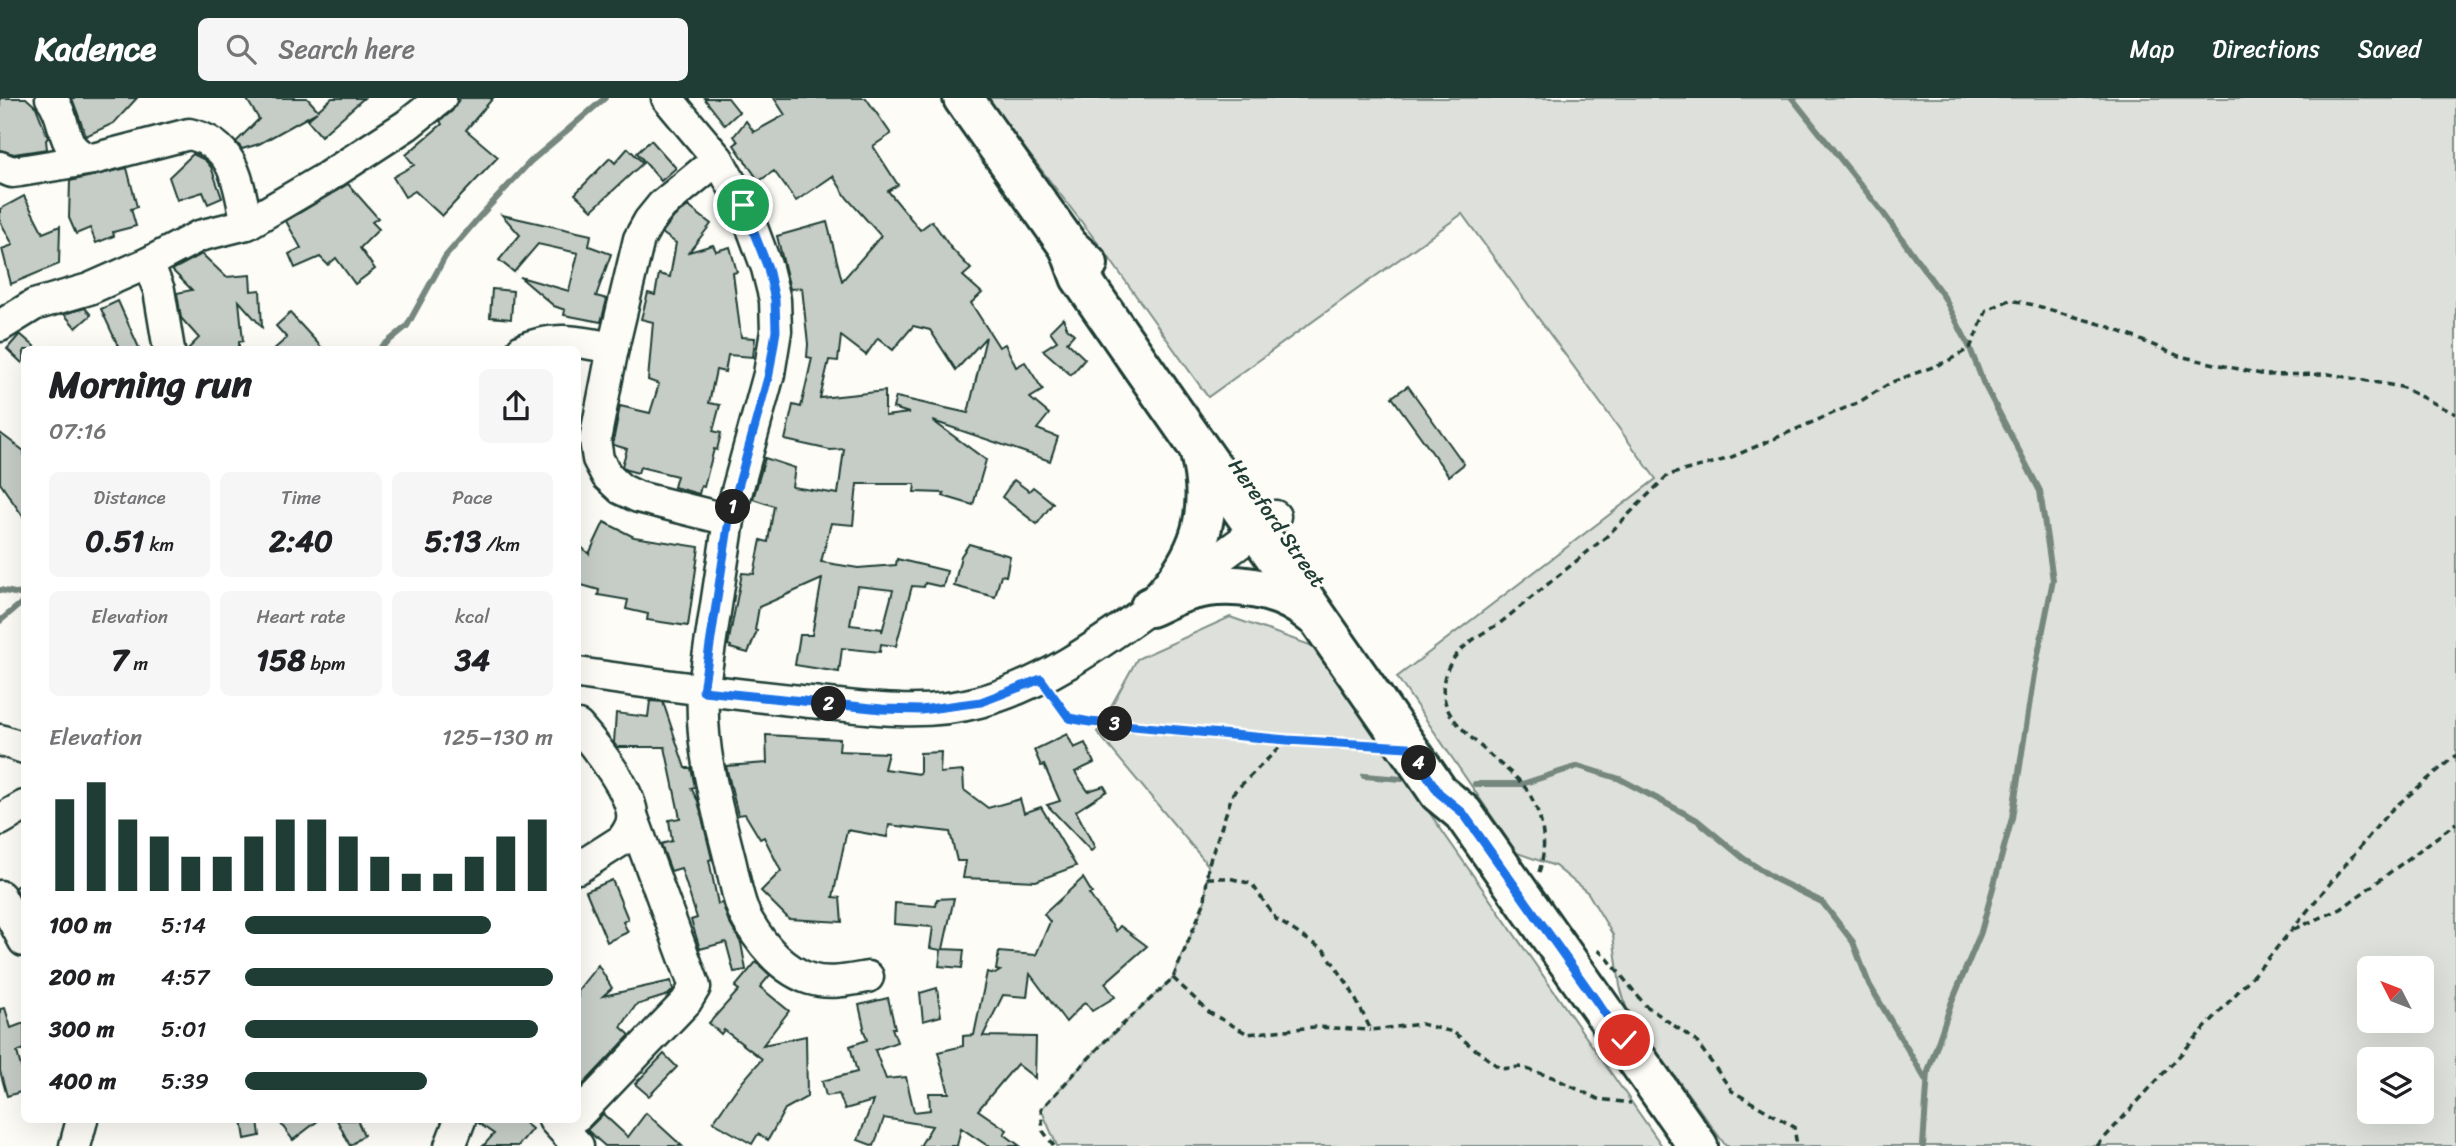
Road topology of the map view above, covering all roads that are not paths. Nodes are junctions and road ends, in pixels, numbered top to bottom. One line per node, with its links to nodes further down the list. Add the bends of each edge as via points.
1 (51, 98): 5 (street, via 68,143 82,157)
2 (441, 98): 8 (street, via 327,177)
3 (667, 98): 6 (street)
4 (963, 98): 9 (main road, Hereford Street)
5 (93, 159): 7 (street, via 12,172); 8 (street, via 189,134 202,137 234,167)
6 (719, 159): 14 (street, via 649,221 639,239); 16 (street, via 768,268 776,321 769,374)
7 (0, 167)
8 (247, 224): 10 (street, via 199,236)
9 (1069, 247): 15 (main road, Hereford Street, via 1080,277); 17 (main road, Hereford Street, via 1092,268)
10 (148, 263): 11 (street, via 89,289 34,305); 12 (street, via 159,290)
11 (0, 326)
12 (168, 346)
13 (530, 346): 14 (street, via 564,340)
14 (613, 348): 16 (street, via 595,440 607,476 638,497)
15 (1198, 444): 17 (main road, Hereford Street); 18 (main road, via 1206,489 1201,536 1178,580)
16 (729, 520): 21 (street)
17 (1265, 523): 18 (street); 19 (main road, Hereford Street); 26 (main road, Hereford Street, via 1453,782)
18 (1154, 604): 19 (main road, via 1213,586 1241,587 1286,597); 21 (street, via 1041,679 981,702 921,710 882,709)
19 (1323, 623): 26 (main road, Hereford Street, via 1439,793)
20 (581, 673): 21 (street)
21 (703, 691): 32 (street, via 709,777 747,920 767,950 810,979 833,982)
22 (581, 730): 27 (street, via 621,785)
23 (0, 740): 24 (street)
24 (21, 747)
25 (21, 808): 28 (street)
26 (1463, 813): 38 (main road, Hereford Street)
27 (633, 818): 29 (street, via 622,840); 33 (street, via 695,987)
28 (0, 820)
29 (581, 866)
30 (0, 896): 31 (street)
31 (21, 935)
32 (868, 977)
33 (581, 1113)
34 (81, 1123): 36 (street)
35 (459, 1123): 37 (street)
36 (75, 1146)
37 (450, 1146)
38 (1698, 1146)

